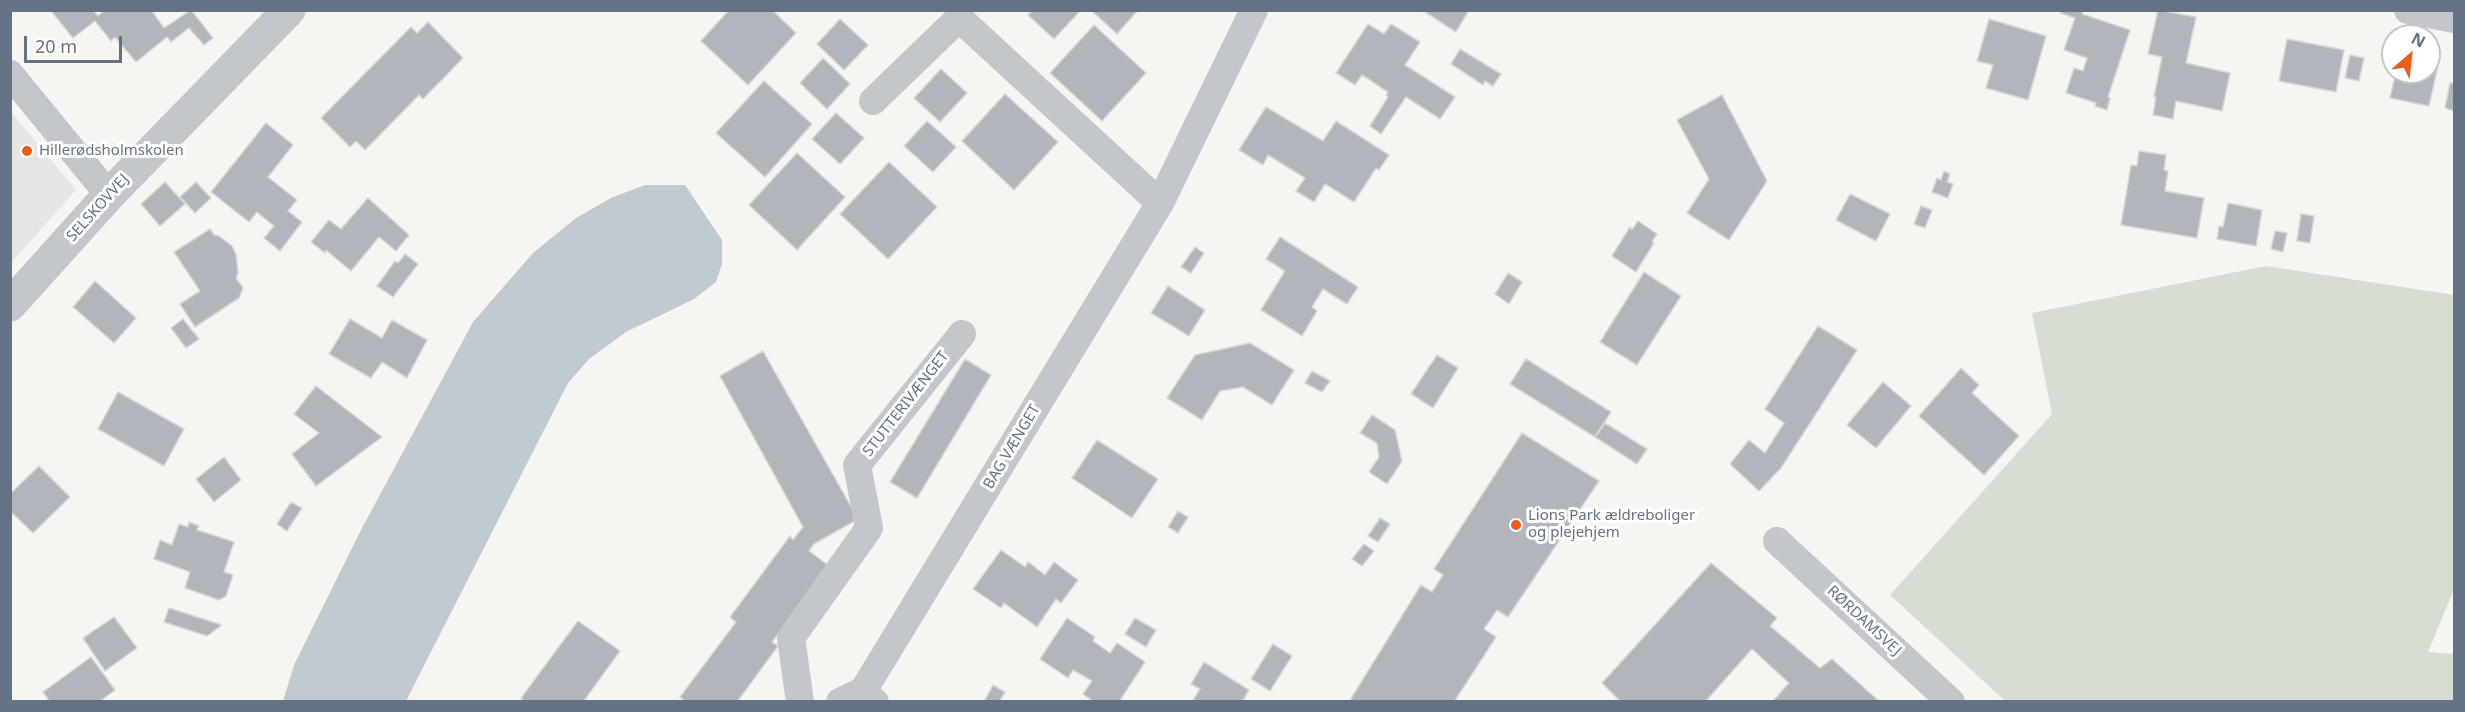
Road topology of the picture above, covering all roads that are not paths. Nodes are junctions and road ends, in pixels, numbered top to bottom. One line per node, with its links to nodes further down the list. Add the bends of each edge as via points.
1 (289, 10): 8 (street, SELSKOVVEJ)
2 (1254, 10): 9 (street, BAG VÆNGET)
3 (2408, 10): 5 (street)
4 (962, 14): 7 (street); 9 (street)
5 (2454, 19)
6 (10, 74): 8 (street)
7 (873, 101)
8 (109, 195): 10 (street, SELSKOVVEJ)
9 (1160, 203): 13 (street, BAG VÆNGET)
10 (10, 305)
11 (962, 334): 14 (street, STUTTERIVÆNGET, via 857,465 869,528 791,638)
12 (1777, 541): 15 (street, RØRDAMSVEJ)
13 (859, 698)
14 (801, 702)
15 (1951, 702)

